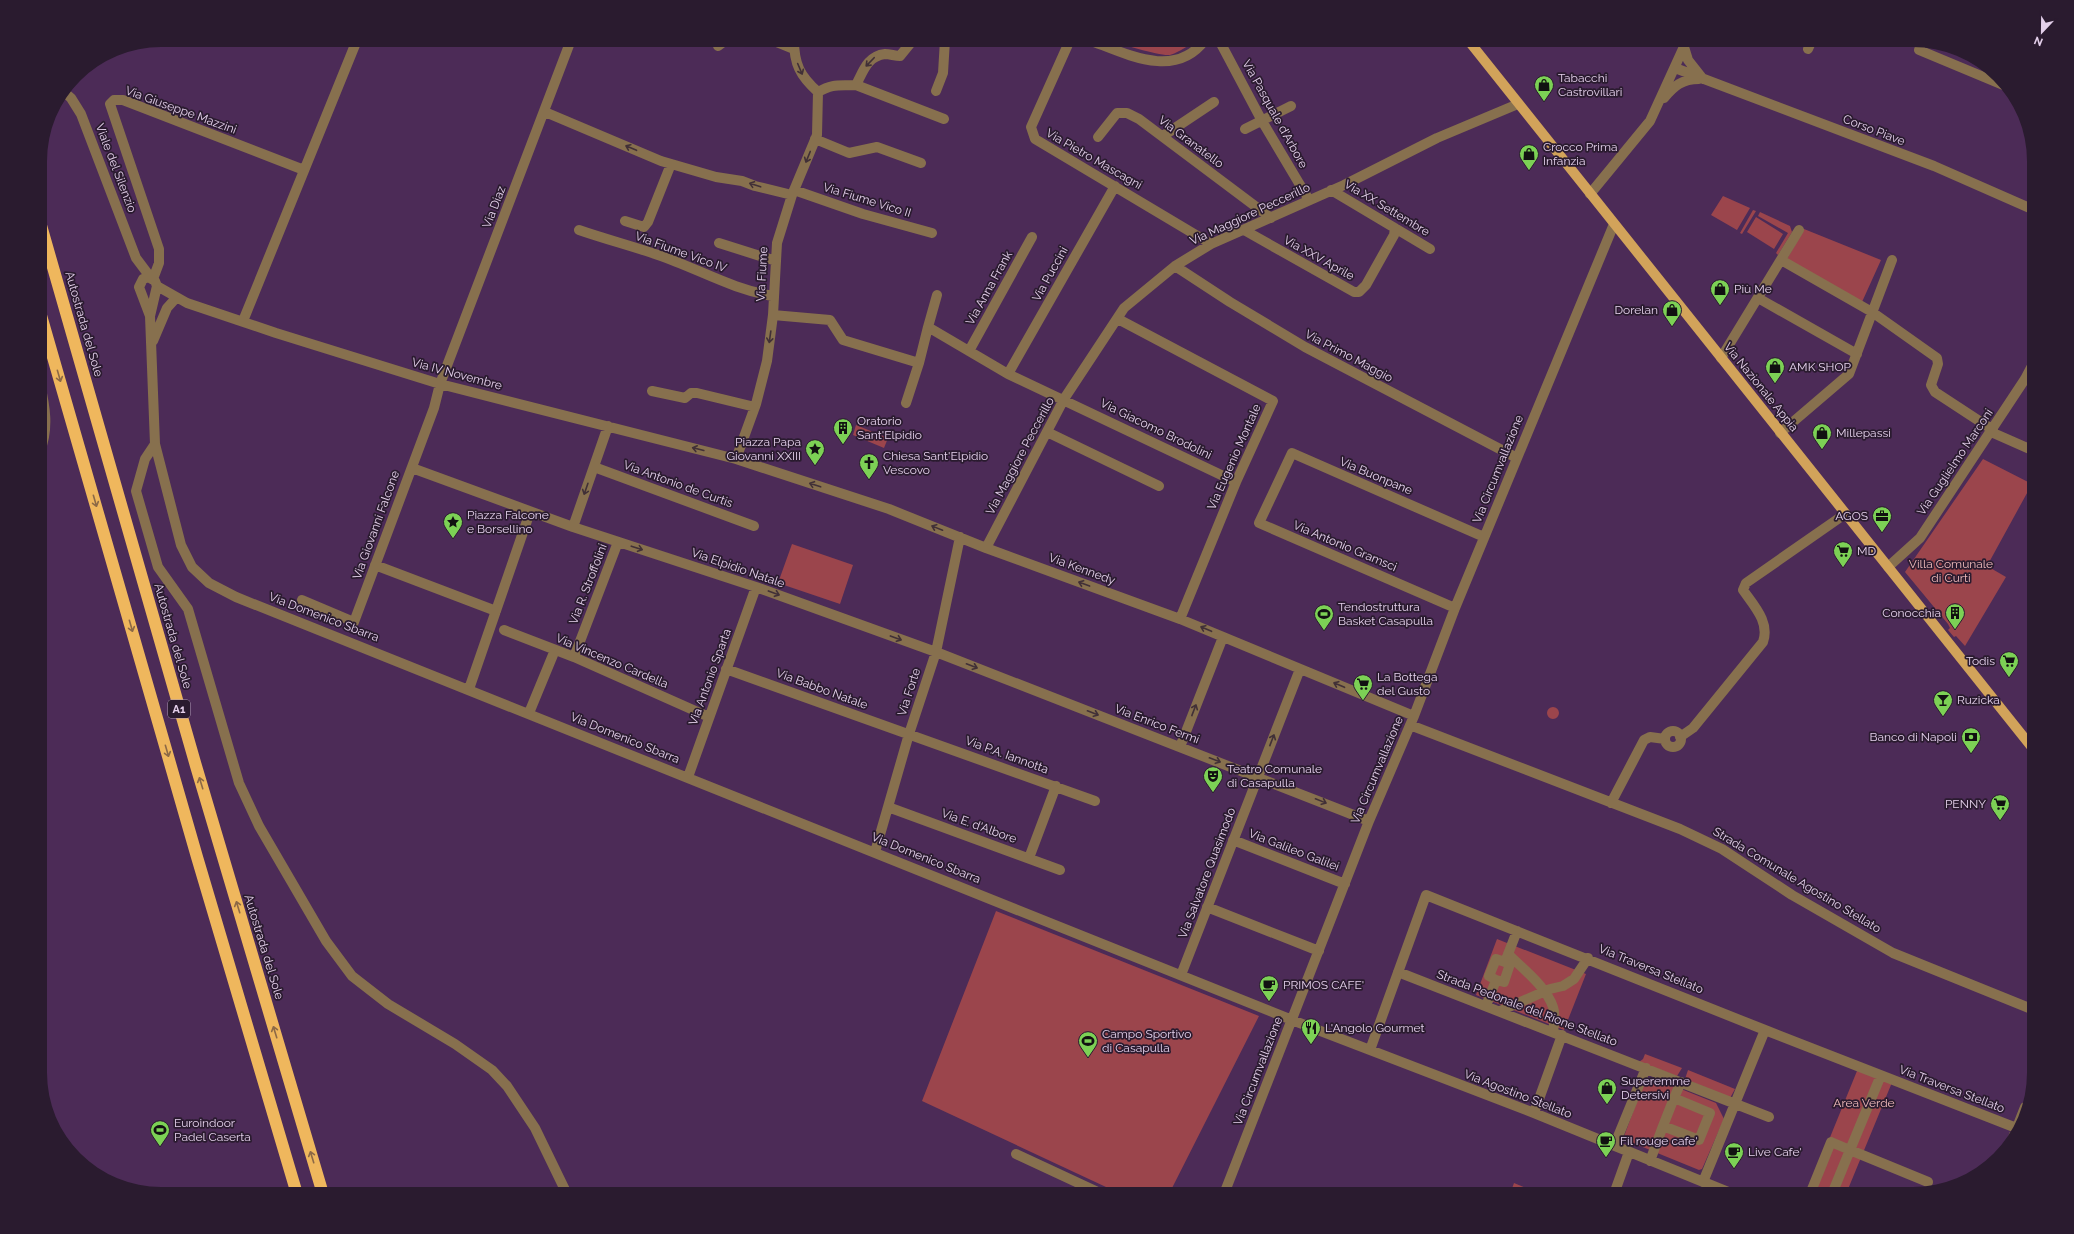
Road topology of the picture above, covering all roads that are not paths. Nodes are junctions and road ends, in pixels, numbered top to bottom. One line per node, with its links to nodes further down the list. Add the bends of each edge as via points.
1 (354, 47): 34 (street)
2 (568, 47): 25 (street, Via Diaz)
3 (794, 47): 19 (street, one-way to 19, via 794,56 804,80)
4 (907, 47): 17 (street, one-way to 17, via 900,56 887,54 872,58)
5 (944, 47): 18 (street, via 943,73)
6 (1067, 47): 35 (street, Via Pietro Mascagni, via 1031,127 1032,132 1035,139)
7 (1108, 47): 8 (street, via 1139,58 1167,63)
8 (1200, 47)
9 (1223, 47): 27 (street, Via Pasquale d'Arbore)
10 (1473, 47): 22 (main road, Via Nazionale Appia)
11 (1683, 47): 14 (street)
12 (1686, 47): 15 (street, via 1688,60)
13 (1919, 47): 16 (street, via 1918,50)
14 (1675, 68): 15 (street, Corso Piave); 24 (street)
15 (1703, 79): 24 (street, Corso Piave, via 1687,79 1678,83); 40 (street, Corso Piave, via 1934,166)
16 (1995, 82)
17 (856, 85): 19 (street, via 834,85); 26 (street)
18 (936, 91)
19 (818, 92): 31 (street, Via Fiume)
20 (68, 96): 54 (street, Viale del Silenzio, via 81,114)
21 (1214, 102): 29 (street)
22 (1518, 104): 36 (street, Via Maggiore Peccerillo, via 1437,138); 38 (main road, Via Nazionale Appia)
23 (1291, 106): 27 (street)
24 (1655, 109): 38 (street, via 1650,121)
25 (545, 112): 33 (street, Via Fiume Vico II, one-way to 25); 79 (street, Via Diaz)
26 (944, 119)
27 (1262, 121): 28 (street); 39 (street, Via Pasquale d'Arbore)
28 (1245, 129)
29 (1162, 136): 30 (street, Via Granatello, via 1139,119 1127,113 1117,113); 41 (street, Via Granatello)
30 (1098, 137)
31 (815, 140): 32 (street, via 849,153 877,148); 37 (street, Via Fiume, one-way to 37)
32 (921, 163)
33 (671, 164): 37 (street, Via Fiume Vico II, one-way to 33, via 716,177); 42 (street, via 648,222 644,227)
34 (304, 170): 59 (street, Via Giuseppe Mazzini, via 123,100 114,100 110,104 159,249 159,264); 69 (street)
35 (1115, 186): 51 (street, Via Pietro Mascagni); 77 (street, Via Puccini)
36 (1331, 190): 39 (street, Via Maggiore Peccerillo); 44 (street, Via XX Settembre)
37 (793, 193): 48 (street, Via Fiume Vico II); 57 (street, Via Fiume, via 776,243)
38 (1590, 194): 43 (main road, Via Nazionale Appia)
39 (1309, 200): 41 (street, Via Maggiore Peccerillo)
40 (2027, 207)
41 (1270, 218): 46 (street, Via Maggiore Peccerillo)
42 (626, 221)
43 (1614, 224): 75 (main road, Via Nazionale Appia); 90 (street, Via Circumvallazione)
44 (1395, 228): 46 (street, Via XXV Aprile, via 1394,235 1360,292 1354,292); 53 (street, Via XX Settembre)
45 (579, 230): 62 (street, Via Fiume Vico IV, via 658,255 723,282 759,294)
46 (1244, 230): 51 (street, Via Maggiore Peccerillo)
47 (1799, 230): 55 (street)
48 (932, 233)
49 (1032, 237): 73 (street, Via Anna Frank)
50 (719, 243): 57 (street)
51 (1211, 244): 58 (street, Via Maggiore Peccerillo)
52 (47, 246): 170 (highway, Autostrada del Sole / A1, one-way to 52, via 196,766)
53 (1430, 249)
54 (136, 258): 59 (street, Viale del Silenzio); 60 (street, Viale del Silenzio)
55 (1780, 260): 64 (street); 65 (street)
56 (1892, 260): 65 (street)
57 (776, 261): 62 (street, Via Fiume)
58 (1175, 266): 68 (street, Via Maggiore Peccerillo, via 1124,308); 90 (street, Via Primo Maggio, via 1305,347)
59 (154, 283): 60 (street, via 144,278); 60 (street, via 150,294); 63 (street, Via IV Novembre); 67 (street, Via Domenico Sbarra)
60 (141, 288): 67 (street, Via Domenico Sbarra)
61 (937, 294): 70 (street)
62 (774, 296): 66 (street, Via Fiume)
63 (176, 298): 69 (street, Via IV Novembre); 72 (street, via 166,308)
64 (1758, 298): 74 (street); 75 (street)
65 (1872, 312): 74 (street); 85 (street, via 1938,360 1931,385 1935,392)
66 (773, 315): 76 (street, via 830,320 843,340); 83 (street, Via Fiume, one-way to 83, via 767,361)
67 (150, 316): 72 (street, Via Domenico Sbarra)
68 (1118, 319): 81 (street, Via Maggiore Peccerillo); 94 (street, Via Eugenio Montale, via 1273,401)
69 (243, 321): 79 (street, Via IV Novembre)
70 (928, 327): 73 (street); 76 (street)
71 (47, 336): 169 (highway, A1, one-way to 169)
72 (150, 349): 88 (street, Via Domenico Sbarra)
73 (969, 351): 77 (street)
74 (1856, 354): 87 (street, via 1849,374)
75 (1721, 358): 87 (main road, Via Nazionale Appia)
76 (919, 363): 82 (street)
77 (1008, 374): 81 (street)
78 (2027, 375): 85 (street, Via Guglielmo Marconi)
79 (440, 384): 84 (street, Via IV Novembre); 93 (street, Via Giovanni Falcone)
80 (652, 391): 83 (street, via 685,398 691,393 697,393)
81 (1064, 399): 86 (street, Via Maggiore Peccerillo); 94 (street, Via Giacomo Brodolini)
82 (906, 403)
83 (755, 407): 91 (street, Via Fiume)
84 (608, 426): 91 (street, Via IV Novembre, one-way to 84); 92 (street)
85 (1992, 431): 89 (street); 106 (street, Via Guglielmo Marconi, via 1920,538)
86 (1047, 432): 95 (street); 104 (street, Via Maggiore Peccerillo)
87 (1780, 433): 98 (main road, Via Nazionale Appia)
88 (155, 444): 119 (street, Via Domenico Sbarra, via 181,546 192,567 209,583 236,597); 171 (street, via 145,459 136,491 158,567 188,608 239,783 263,832 326,941 352,976 388,1004 456,1044 492,1070 507,1086 528,1117)
89 (2027, 448)
90 (1517, 458): 102 (street, Via Circumvallazione)
91 (736, 459): 101 (street, Via Kennedy, one-way to 91, via 889,509)
92 (594, 467): 99 (street, Via Antonio de Curtis); 100 (street, one-way to 100)
93 (412, 468): 97 (street); 105 (street, Via Giovanni Falcone)
94 (1236, 482): 111 (street, Via Eugenio Montale)
95 (1159, 486)
96 (1275, 487): 102 (street, Via Buonpane, via 1292,453); 109 (street, Via Antonio Gramsci, via 1259,523)
97 (530, 512): 100 (street, Via Elpidio Natale); 110 (street)
98 (1845, 514): 106 (main road, Via Nazionale Appia); 130 (street, via 1744,586 1764,621 1763,642 1693,728 1680,737 1680,742 1673,746 1667,744 1665,739 1650,737 1644,740)
99 (754, 526)
100 (573, 527): 103 (street, Via Elpidio Natale)
101 (960, 537): 104 (street, Via Kennedy); 115 (street, Via Forte)
102 (1484, 537): 109 (street, Via Circumvallazione)
103 (618, 542): 107 (street, Via Elpidio Natale, one-way to 107); 116 (street, Via R. Stroffolini)
104 (986, 548): 111 (street, Via Kennedy, one-way to 104)
105 (375, 566): 108 (street, Via Giovanni Falcone, via 354,622); 110 (street)
106 (1888, 567): 124 (main road, Via Nazionale Appia)
107 (756, 587): 115 (street, Via Elpidio Natale, one-way to 115); 117 (street, Via Antonio Sparta)
108 (302, 600)
109 (1455, 608): 122 (street, Via Circumvallazione)
110 (496, 611): 119 (street)
111 (1180, 618): 113 (street, Via Kennedy, one-way to 111)
112 (504, 630): 114 (street, Via Vincenzo Cardella)
113 (1223, 636): 118 (street, Via Kennedy); 125 (street, one-way to 113)
114 (555, 650): 116 (street, Via Vincenzo Cardella); 120 (street)
115 (936, 652): 123 (street, Via Forte); 125 (street, Via Enrico Fermi, one-way to 125)
116 (574, 658): 121 (street, Via Vincenzo Cardella)
117 (726, 669): 121 (street, Via Antonio Sparta); 123 (street, Via Babbo Natale)
118 (1300, 669): 122 (street, Via Kennedy, one-way to 118); 127 (street, Via Salvatore Quasimodo, one-way to 118)
119 (469, 689): 120 (street, Via Domenico Sbarra)
120 (529, 713): 126 (street, Via Domenico Sbarra)
121 (709, 717): 126 (street, Via Antonio Sparta)
122 (1412, 721): 130 (street, Strada Comunale Agostino Stellato); 132 (street, Via Circumvallazione)
123 (909, 734): 128 (street, Via P.A. Iannotta); 131 (street, Via Forte)
124 (2027, 741)
125 (1180, 747): 127 (street, Via Enrico Fermi, one-way to 127)
126 (688, 777): 134 (street, Via Domenico Sbarra)
127 (1258, 777): 132 (street, Via Enrico Fermi, one-way to 132); 133 (street, Via Salvatore Quasimodo)
128 (1056, 786): 129 (street, Via P.A. Iannotta); 135 (street)
129 (1095, 801)
130 (1611, 803): 147 (street, Strada Comunale Agostino Stellato, via 1680,829 1722,849 1792,895 1893,953)
131 (888, 807): 134 (street, Via Forte); 135 (street, Via E. d'Albore)
132 (1369, 821): 137 (street, Via Circumvallazione)
133 (1233, 840): 137 (street, Via Galileo Galilei); 138 (street, Via Salvatore Quasimodo)
134 (875, 852): 144 (street, Via Domenico Sbarra)
135 (1029, 858): 136 (street, Via E. d'Albore)
136 (1060, 870)
137 (1345, 884): 140 (street, Via Circumvallazione)
138 (1207, 908): 140 (street); 144 (street, Via Salvatore Quasimodo)
139 (1518, 931): 141 (street); 142 (street, Via Traversa Stellato); 143 (street, Via Traversa Stellato, via 1426,895)
140 (1319, 951): 149 (street, Via Circumvallazione)
141 (1506, 958): 145 (street); 146 (street, via 1510,964 1504,982 1496,980)
142 (1588, 958): 145 (street, via 1574,979 1563,986); 150 (street, Via Traversa Stellato)
143 (1398, 972): 146 (street, Strada Pedonale del Rione Stellato); 152 (street, Via Traversa Stellato)
144 (1181, 976): 149 (street, Via Domenico Sbarra)
145 (1544, 991): 148 (street); 151 (street, via 1553,1007)
146 (1486, 1006): 148 (street, Strada Pedonale del Rione Stellato)
147 (2027, 1007)
148 (1500, 1011): 151 (street, Strada Pedonale del Rione Stellato)
149 (1292, 1020): 152 (street, Via Agostino Stellato); 173 (street, Via Circumvallazione)
150 (1765, 1030): 154 (street, Via Traversa Stellato); 157 (street)
151 (1558, 1034): 153 (street, Strada Pedonale del Rione Stellato); 158 (street)
152 (1370, 1050): 158 (street, Via Agostino Stellato)
153 (1646, 1068): 155 (street, Strada Pedonale del Rione Stellato); 162 (street)
154 (1881, 1075): 161 (street, Via Traversa Stellato); 163 (street)
155 (1681, 1082): 156 (street); 157 (street, Strada Pedonale del Rione Stellato)
156 (1674, 1098): 160 (street); 160 (street, via 1710,1113 1699,1140)
157 (1735, 1103): 159 (street, Strada Pedonale del Rione Stellato); 167 (street)
158 (1534, 1113): 164 (street, Via Agostino Stellato)
159 (1769, 1117)
160 (1663, 1126): 166 (street)
161 (2014, 1126)
162 (1617, 1139)
163 (1850, 1150): 168 (street); 176 (street, via 1831,1142); 177 (street)
164 (1629, 1152): 166 (street, Via Agostino Stellato); 174 (street)
165 (1016, 1154): 172 (street)
166 (1650, 1161): 167 (street, Via Agostino Stellato)
167 (1703, 1182): 175 (street, Via Agostino Stellato)
168 (1928, 1182)
169 (295, 1187)
170 (321, 1187)
171 (564, 1187)
172 (1087, 1187)
173 (1227, 1187)
174 (1616, 1187)
175 (1716, 1187)
176 (1813, 1187)
177 (1835, 1187)

